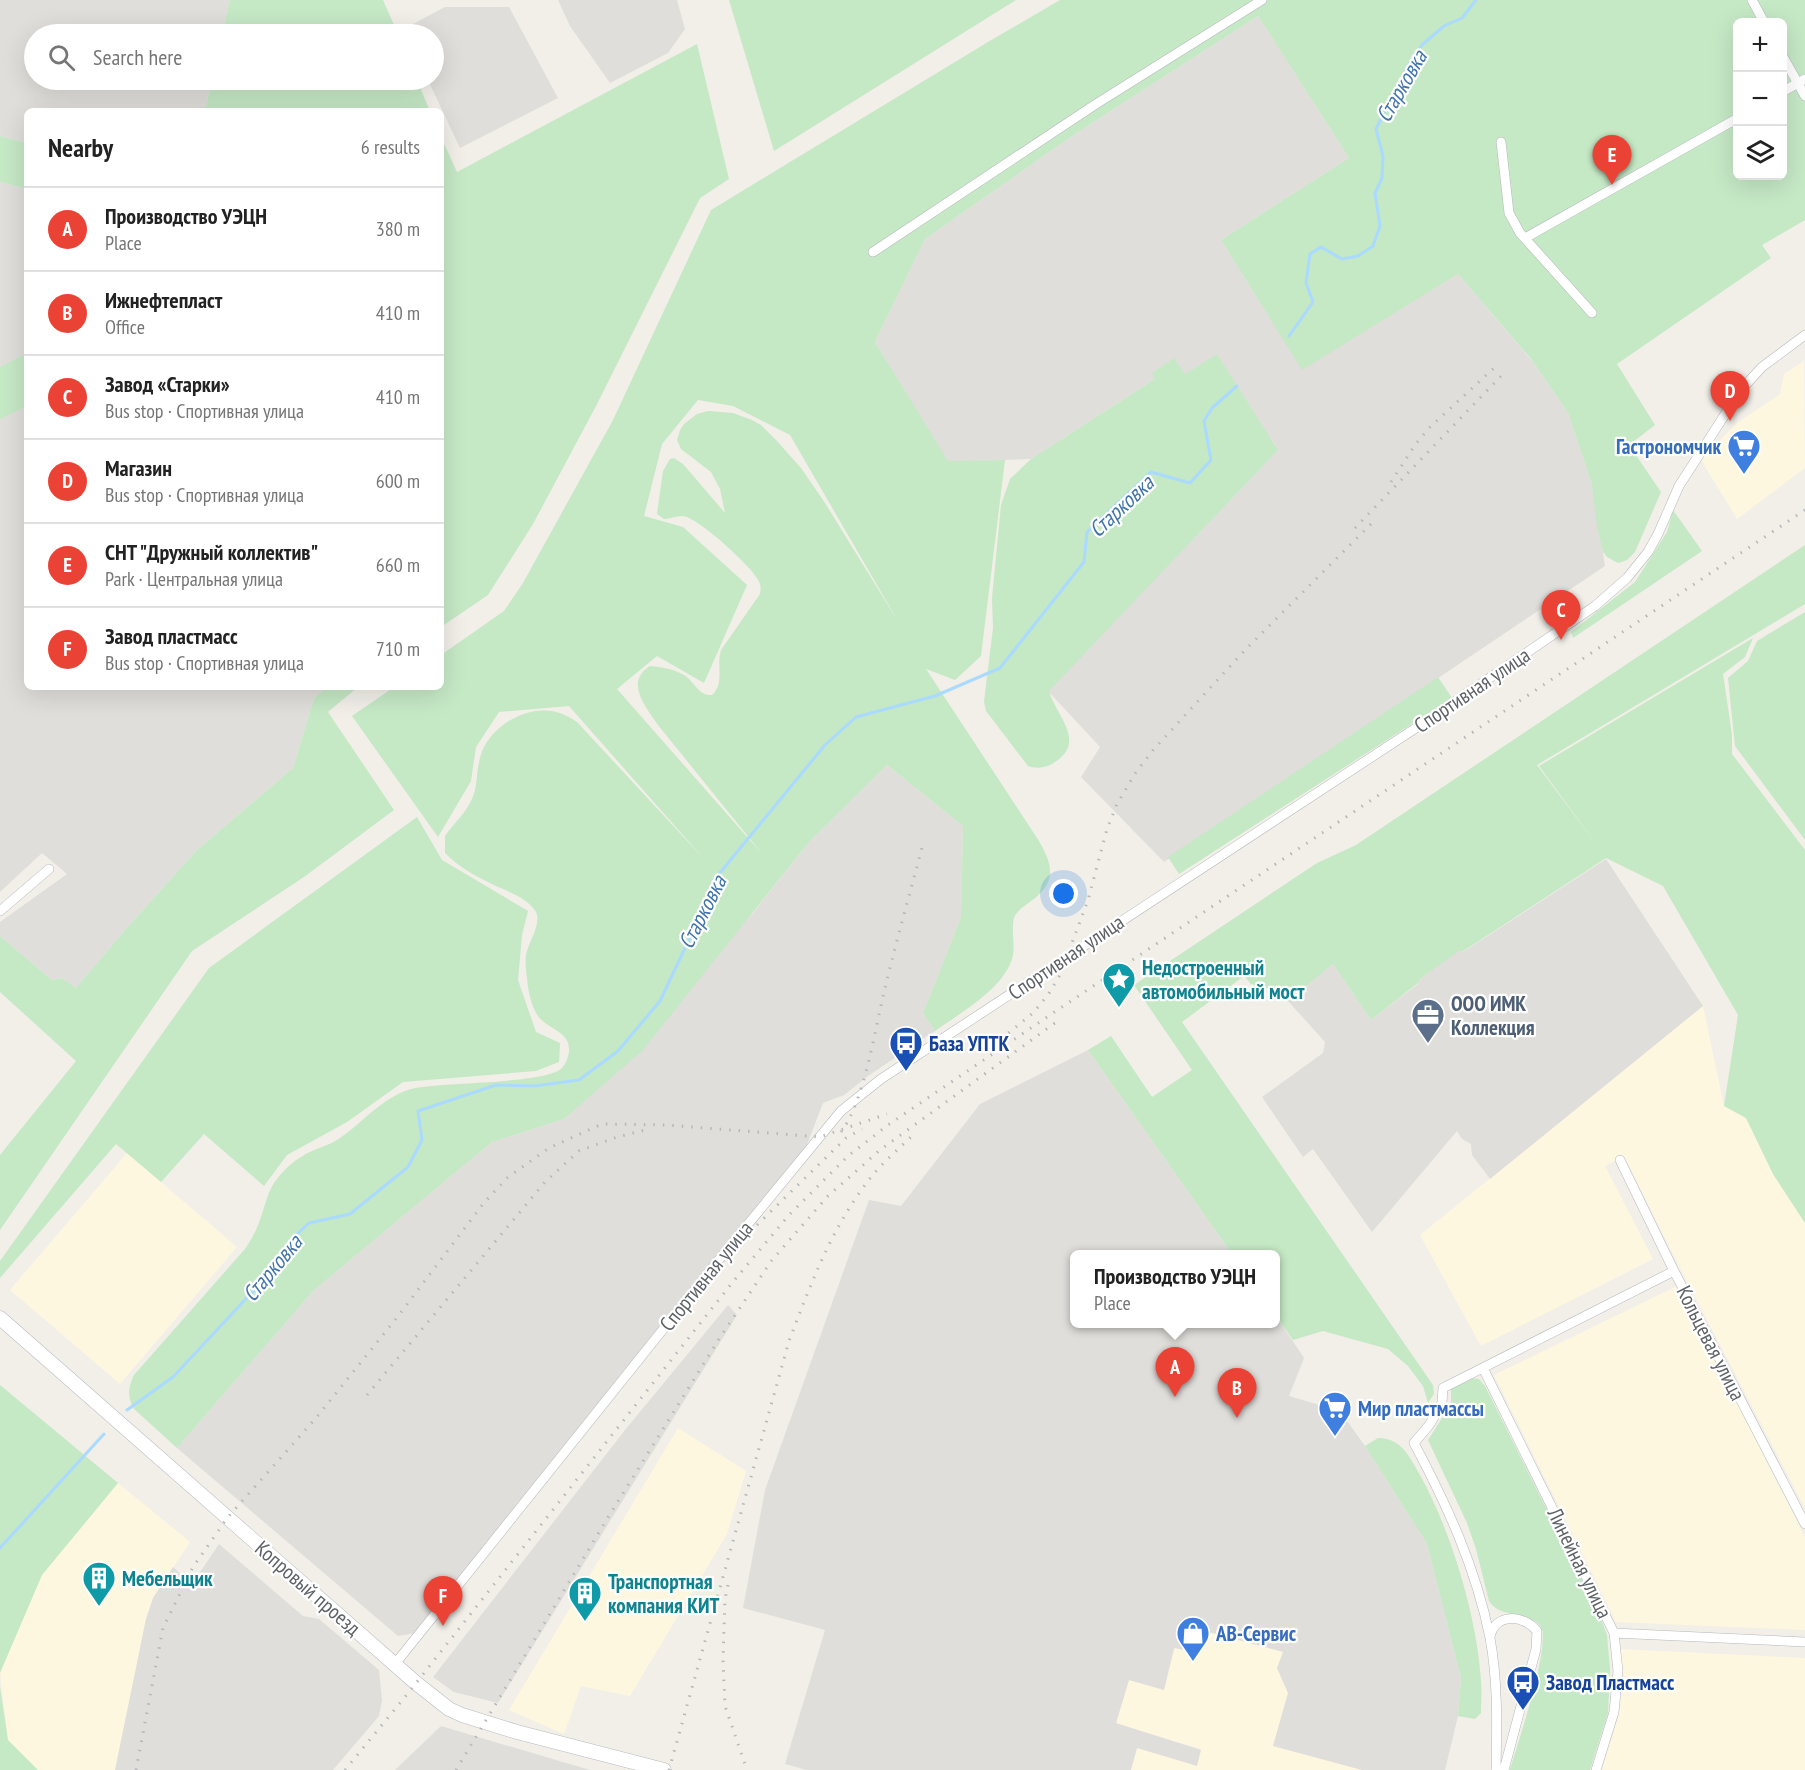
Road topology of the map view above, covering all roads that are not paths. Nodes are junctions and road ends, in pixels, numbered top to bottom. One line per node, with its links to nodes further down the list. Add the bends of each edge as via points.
1 (1262, 0): 11 (street)
2 (1752, 0): 3 (street)
3 (1762, 18)
4 (1787, 62): 5 (street)
5 (1802, 81): 6 (street); 7 (street)
6 (1787, 89)
7 (1805, 96)
8 (1733, 120): 10 (street)
9 (1501, 142): 10 (street, via 1509,213)
10 (1525, 238): 12 (street)
11 (873, 252)
12 (1592, 313)
13 (1805, 335): 24 (street, Спортивная улица, via 1762,366 1740,391 1679,486 1648,552 1627,578 1595,606 881,1079 841,1111)
14 (49, 869): 15 (street)
15 (0, 911)
16 (1620, 1160): 17 (street, Кольцевая улица)
17 (1674, 1271): 19 (street); 20 (street, Кольцевая улица)
18 (0, 1318): 24 (main road, Копровый проезд)
19 (1482, 1368): 21 (street, Линейная улица); 22 (street, via 1443,1388 1442,1403 1414,1443 1449,1511 1467,1557)
20 (1805, 1524)
21 (1614, 1633): 23 (street); 28 (street, Линейная улица, via 1618,1671 1614,1712)
22 (1490, 1638): 26 (street, via 1495,1677); 27 (street, via 1496,1624 1509,1618 1525,1621 1537,1631)
23 (1805, 1642)
24 (395, 1664): 25 (main road, Копровый проезд, via 449,1709 462,1715)
25 (664, 1770)
26 (1496, 1770)
27 (1504, 1770)
28 (1596, 1770)

